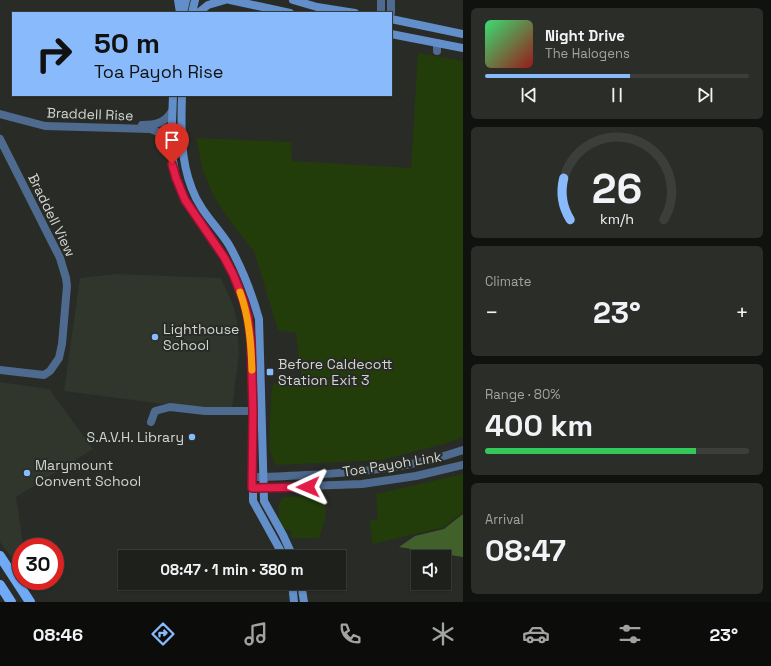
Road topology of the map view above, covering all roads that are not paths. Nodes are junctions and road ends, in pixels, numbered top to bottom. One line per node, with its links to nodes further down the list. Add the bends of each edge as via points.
1 (178, 0): 9 (main road)
2 (186, 0): 10 (main road)
3 (195, 0): 11 (main road)
4 (225, 0): 12 (main road, via 208,5)
5 (230, 0): 13 (main road)
6 (292, 0): 14 (main road)
7 (382, 0): 15 (street)
8 (391, 0): 16 (street)
9 (181, 12)
10 (181, 12)
11 (192, 12)
12 (199, 12)
13 (285, 12)
14 (349, 12)
15 (381, 12)
16 (391, 12)
17 (392, 19): 19 (main road)
18 (392, 34): 20 (main road, via 437,47)
19 (463, 34)
20 (463, 48)
21 (173, 96): 24 (main road)
22 (182, 96): 32 (main road, via 182,152 192,190 201,208 228,245 253,297 259,319)
23 (0, 108): 26 (street, Braddell Rise)
24 (172, 111): 26 (street, Braddell Rise, via 164,121 150,125); 28 (main road)
25 (0, 114): 26 (street, Braddell Rise)
26 (34, 122): 28 (street, Braddell Rise, via 45,126 150,129 164,136)
27 (0, 139): 29 (street, Braddell View, via 60,258 67,286 62,344 59,358 50,371 44,375)
28 (171, 150): 30 (main road, via 176,178 185,200 224,257 243,299 251,342)
29 (0, 370)
30 (253, 411): 31 (street, via 205,411 170,407 155,411); 33 (main road)
31 (150, 422)
32 (262, 434): 33 (main road); 37 (main road)
33 (252, 435): 36 (main road)
34 (463, 450): 37 (street, Toa Payoh Link, via 438,459 388,469)
35 (463, 465): 39 (street, Toa Payoh Link, via 416,476 362,484)
36 (252, 477): 37 (street, Toa Payoh Link); 38 (main road)
37 (263, 477): 39 (main road)
38 (252, 488): 39 (street, Toa Payoh Link); 40 (main road, via 256,508)
39 (263, 488): 41 (main road, via 264,501)
40 (280, 550)
41 (290, 550)
42 (0, 556): 47 (main road)
43 (0, 585): 46 (main road)
44 (293, 590): 48 (main road)
45 (302, 590): 49 (main road)
46 (11, 602)
47 (30, 602)
48 (294, 602)
49 (304, 602)

